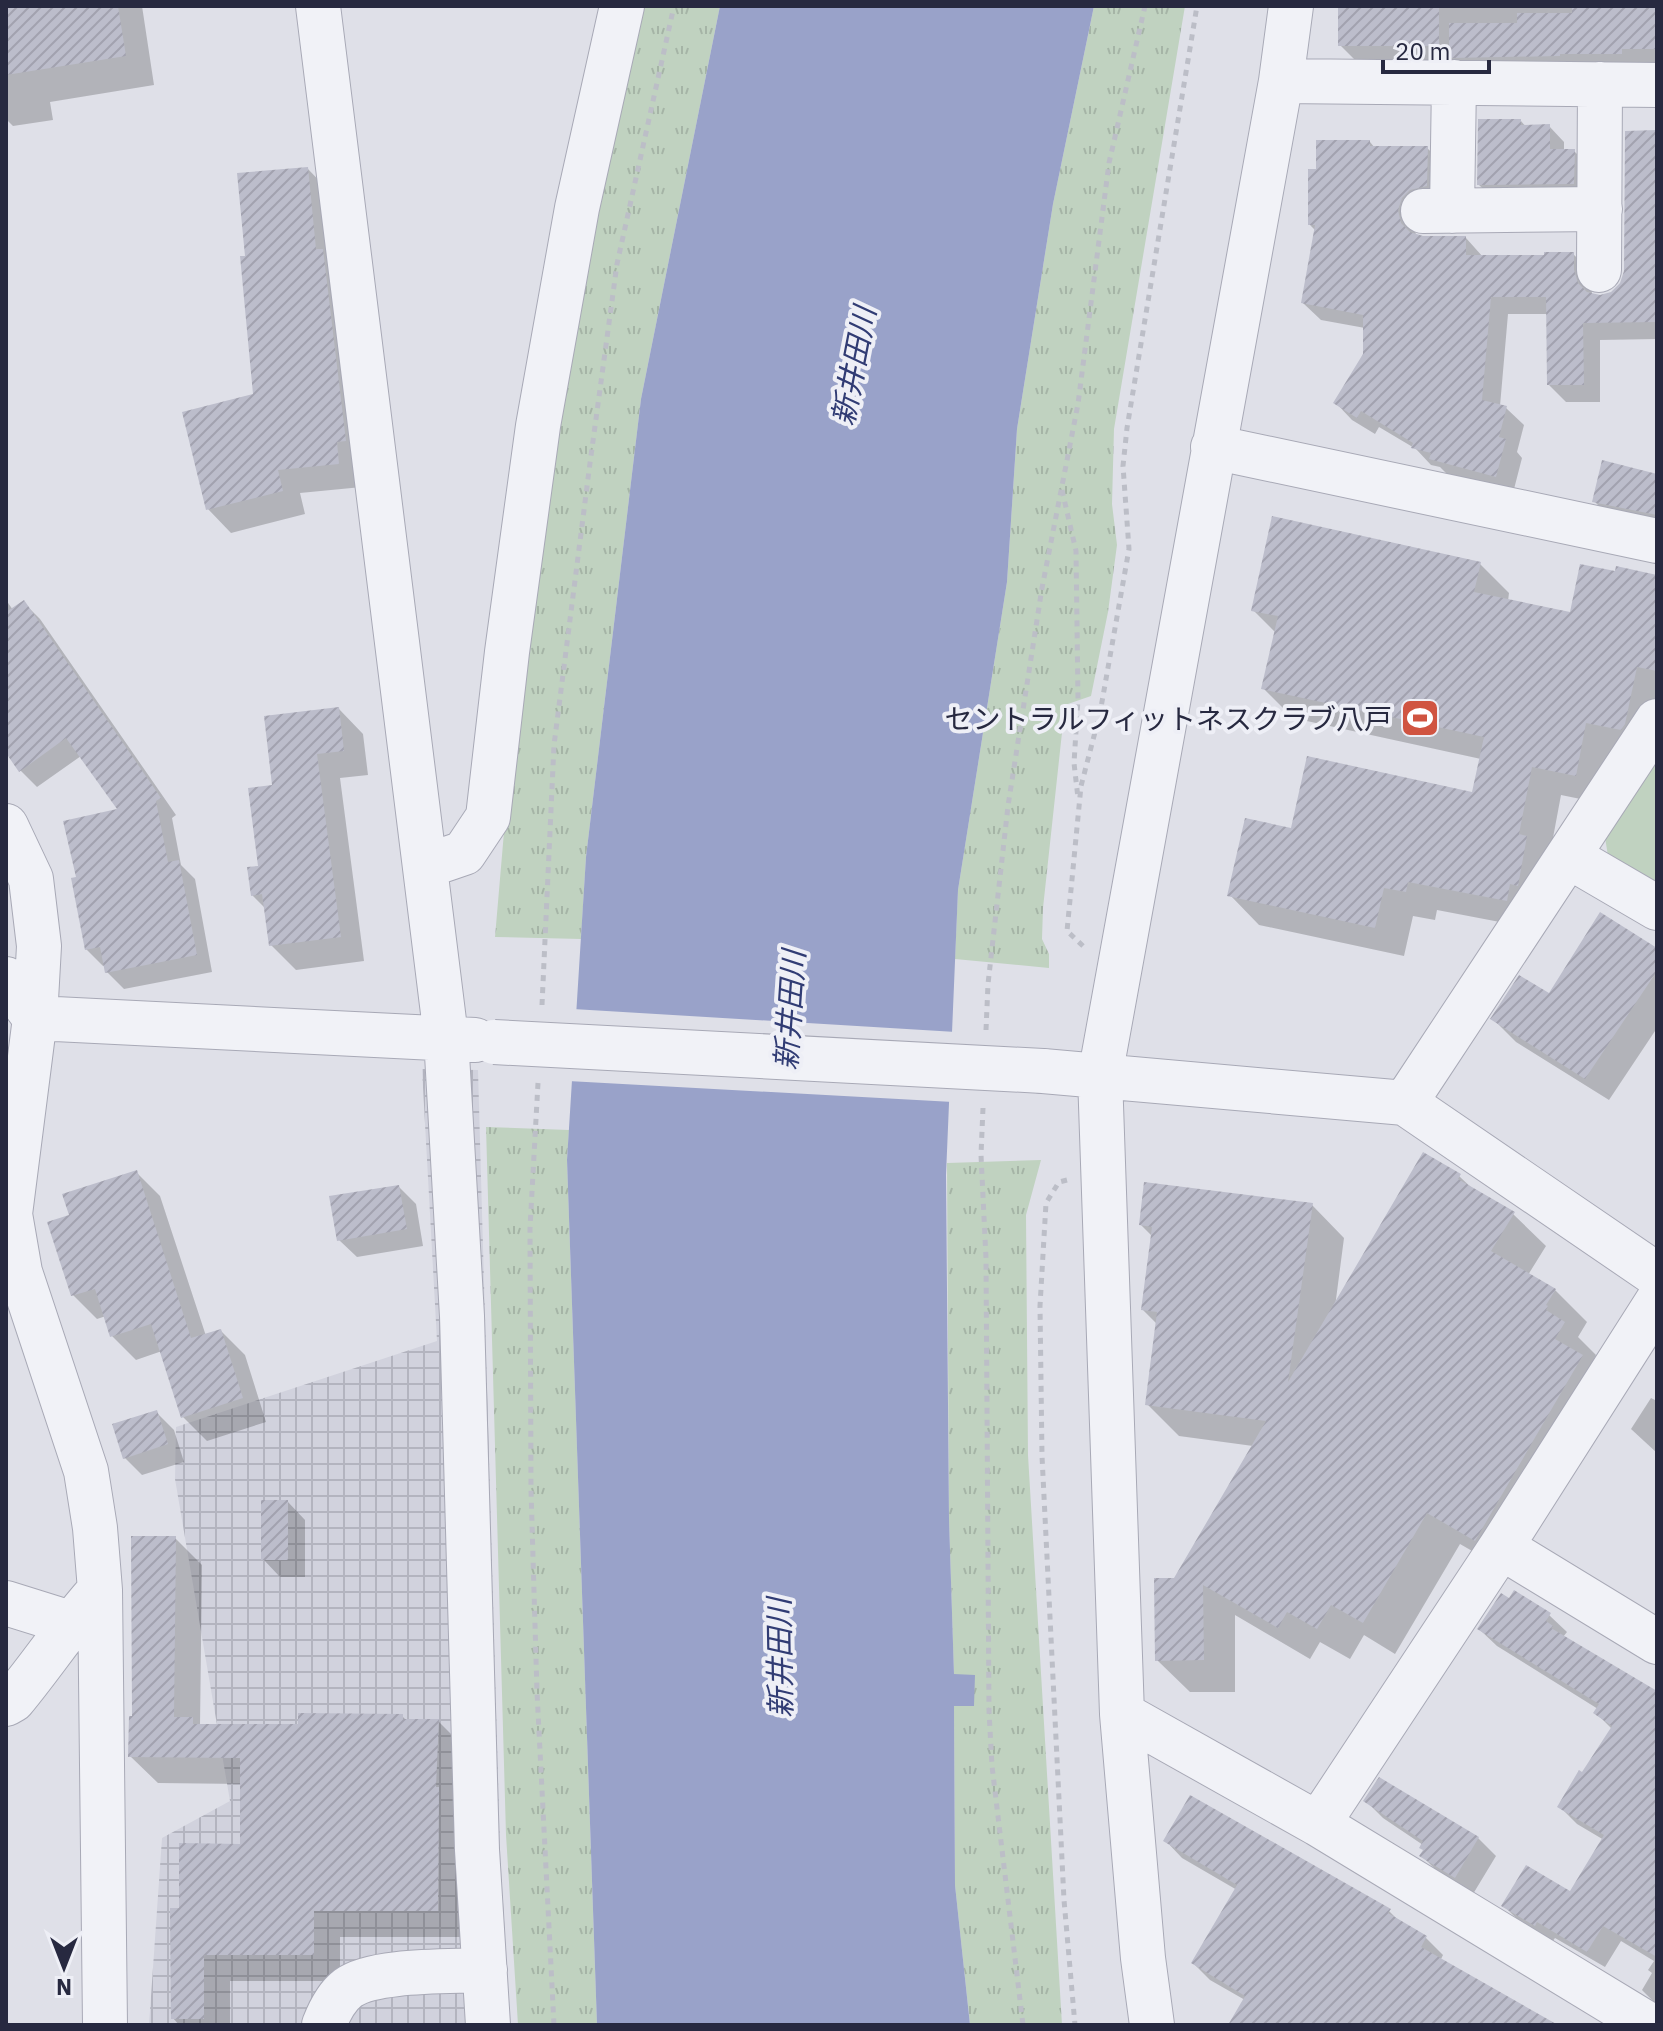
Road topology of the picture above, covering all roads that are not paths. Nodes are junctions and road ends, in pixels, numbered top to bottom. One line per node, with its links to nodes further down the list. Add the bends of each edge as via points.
1 (318, 6): 15 (street)
2 (622, 6): 15 (street, via 577,208 538,426 488,817 464,853)
3 (1291, 6): 4 (street)
4 (1281, 81): 5 (street); 10 (street)
5 (1454, 82): 6 (street); 8 (street, via 1438,211)
6 (1600, 84): 7 (street); 8 (street)
7 (1657, 85)
8 (1600, 209): 9 (street)
9 (1599, 270)
10 (1213, 447): 11 (street); 20 (street)
11 (1657, 541)
12 (1657, 721): 14 (street)
13 (6, 826): 18 (street, via 31,879 39,946)
14 (1568, 856): 16 (street); 21 (street)
15 (426, 866): 19 (street)
16 (1657, 908)
17 (6, 979): 18 (street)
18 (35, 1018): 19 (street); 25 (street, via 10,1214 20,1272 86,1471)
19 (446, 1037): 20 (street, bridge); 32 (street, via 462,1316)
20 (1100, 1076): 21 (street); 30 (street)
21 (1405, 1103): 22 (street)
22 (1657, 1275)
23 (1657, 1302): 24 (street)
24 (1501, 1547): 28 (street); 31 (street)
25 (100, 1590): 27 (street); 33 (street)
26 (6, 1603): 27 (street)
27 (70, 1623): 29 (street, via 47,1659)
28 (1657, 1642)
29 (6, 1704)
30 (1122, 1714): 31 (street); 36 (street)
31 (1318, 1824): 37 (street)
32 (485, 1970): 34 (street, via 368,1977 346,1989); 35 (street)
33 (105, 2025)
34 (324, 2025)
35 (488, 2025)
36 (1152, 2025)
37 (1649, 2025)

